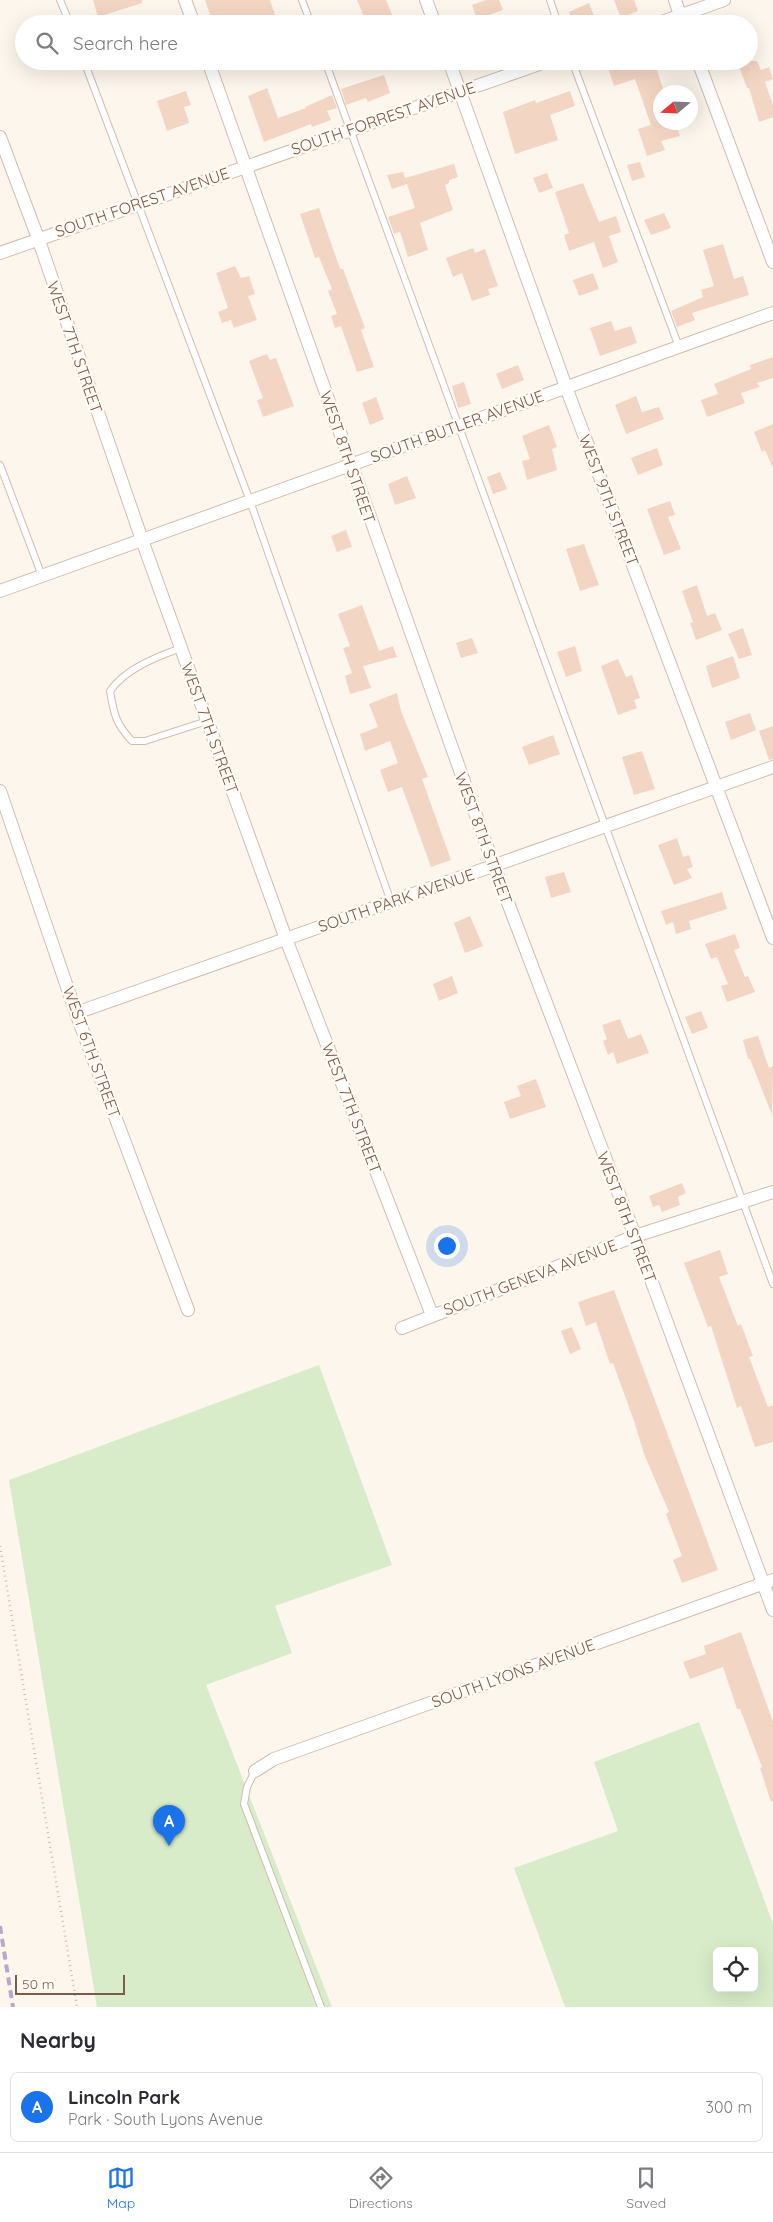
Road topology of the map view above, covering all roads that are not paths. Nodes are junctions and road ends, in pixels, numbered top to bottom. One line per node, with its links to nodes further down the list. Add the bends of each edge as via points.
1 (60, 0): 8 (lane)
2 (185, 0): 9 (street)
3 (302, 0): 10 (lane)
4 (426, 0): 11 (street)
5 (550, 0): 12 (lane)
6 (675, 0): 13 (street)
7 (724, 0): 14 (street)
8 (66, 15)
9 (191, 15)
10 (308, 15)
11 (432, 15)
12 (555, 15)
13 (680, 15)
14 (692, 15)
15 (87, 70): 26 (lane)
16 (211, 70): 25 (street, WEST 8TH STREET)
17 (328, 70): 23 (lane)
18 (452, 70): 22 (street, WEST 9TH STREET)
19 (522, 70): 22 (street, SOUTH FORREST AVENUE)
20 (575, 70): 31 (lane)
21 (701, 70): 29 (street)
22 (460, 92): 23 (street, SOUTH FORREST AVENUE); 32 (street, WEST 9TH STREET)
23 (350, 130): 25 (street, SOUTH FORREST AVENUE); 33 (lane)
24 (0, 137): 27 (street, WEST 7TH STREET)
25 (246, 166): 26 (street, SOUTH FOREST AVENUE); 35 (street, WEST 8TH STREET)
26 (138, 203): 27 (street, SOUTH FOREST AVENUE); 36 (lane)
27 (38, 238): 28 (street); 37 (street, WEST 7TH STREET)
28 (0, 253)
29 (773, 262)
30 (773, 313): 31 (street, SOUTH BUTLER AVENUE)
31 (679, 347): 32 (street, SOUTH BUTLER AVENUE)
32 (566, 387): 33 (street, SOUTH BUTLER AVENUE); 43 (street, WEST 9TH STREET)
33 (459, 426): 35 (street, SOUTH BUTLER AVENUE); 45 (lane)
34 (0, 465): 38 (lane)
35 (350, 465): 36 (street, SOUTH BUTLER AVENUE); 46 (street, WEST 8TH STREET)
36 (250, 501): 37 (street, SOUTH BUTLER AVENUE); 47 (lane)
37 (142, 540): 38 (street, SOUTH BUTLER AVENUE); 40 (street, WEST 7TH STREET)
38 (42, 576): 39 (street, SOUTH BUTLER AVENUE)
39 (0, 591)
40 (181, 648): 41 (street, WEST 7TH STREET); 41 (lane, via 118,680 110,691 113,710 120,728 132,741 145,741)
41 (207, 721): 49 (street, WEST 7TH STREET)
42 (773, 767): 43 (street, SOUTH PARK AVENUE)
43 (718, 787): 45 (street, SOUTH PARK AVENUE); 48 (street, WEST 9TH STREET)
44 (0, 791): 50 (street, WEST 6TH STREET)
45 (605, 826): 46 (street, SOUTH PARK AVENUE); 52 (lane)
46 (494, 866): 47 (street, SOUTH PARK AVENUE); 53 (street, WEST 8TH STREET)
47 (391, 902): 49 (street, SOUTH PARK AVENUE)
48 (773, 938)
49 (286, 939): 50 (street, SOUTH PARK AVENUE); 56 (street, WEST 7TH STREET)
50 (76, 1013): 55 (street, WEST 6TH STREET)
51 (773, 1192): 52 (street, SOUTH GENEVA AVENUE)
52 (744, 1202): 53 (street, SOUTH GENEVA AVENUE); 54 (lane)
53 (635, 1236): 56 (street, SOUTH GENEVA AVENUE); 58 (street, WEST 8TH STREET)
54 (773, 1284)
55 (188, 1310)
56 (432, 1315): 57 (street, SOUTH GENEVA AVENUE)
57 (402, 1328)
58 (768, 1581): 59 (street, WEST 8TH STREET); 60 (street, SOUTH LYONS AVENUE, via 274,1759)
59 (773, 1610)
60 (255, 1771): 61 (lane, via 247,1787 244,1804)
61 (321, 2007)

